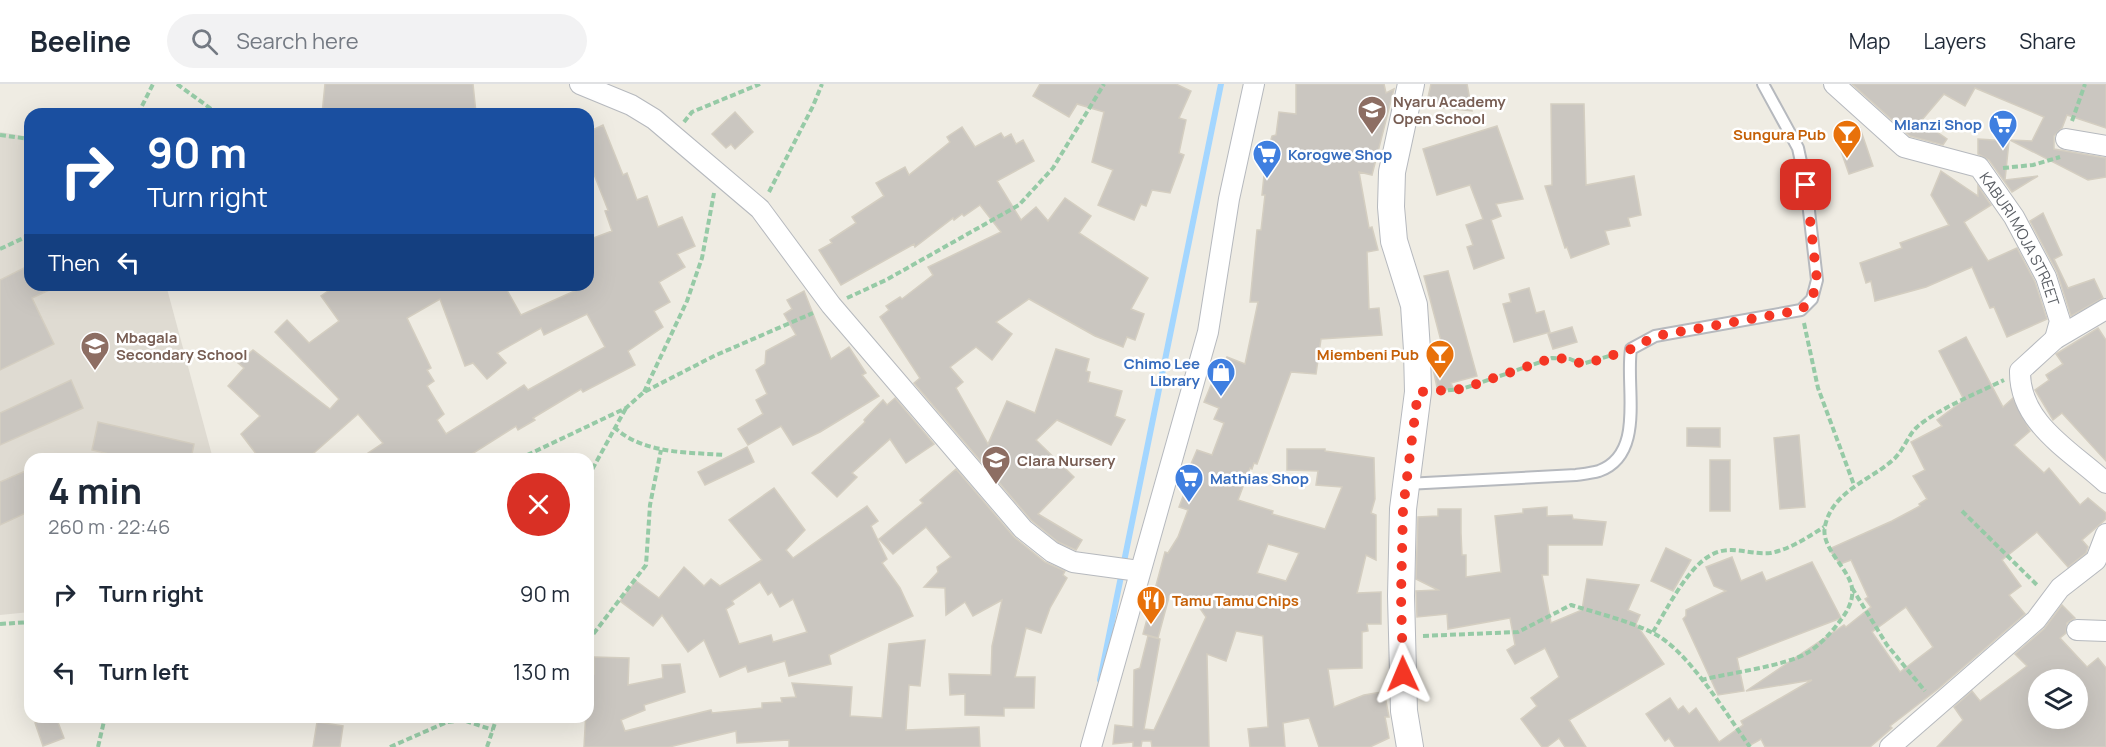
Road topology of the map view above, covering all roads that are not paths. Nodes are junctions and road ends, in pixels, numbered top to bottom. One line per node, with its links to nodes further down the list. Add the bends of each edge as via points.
1 (580, 84): 13 (street, via 631,105 677,137 760,209 831,305 1023,529 1052,552 1073,562)
2 (1254, 84): 13 (street, via 1229,200 1208,332)
3 (1411, 84): 11 (street, via 1392,172 1390,207 1394,241 1414,305 1418,392)
4 (1763, 84): 11 (lane, via 1798,148 1817,280 1812,299 1801,310 1656,336 1631,349 1629,435 1619,457 1600,471)
5 (1834, 84): 9 (street, KABURI MOJA STREET, via 1904,147 1979,167 2014,217 2046,277 2060,321)
6 (2066, 139): 7 (street)
7 (2106, 146)
8 (2106, 309): 9 (street)
9 (2055, 339): 10 (street, via 2020,371 2021,390 2053,440)
10 (2106, 483)
11 (1406, 484): 17 (street, via 1401,596 1404,711)
12 (2106, 534): 18 (street, via 2096,560 2053,596 2030,626)
13 (1139, 571): 16 (street)
14 (2077, 630): 15 (street)
15 (2106, 631)
16 (1091, 747)
17 (1410, 747)
18 (1890, 747)

